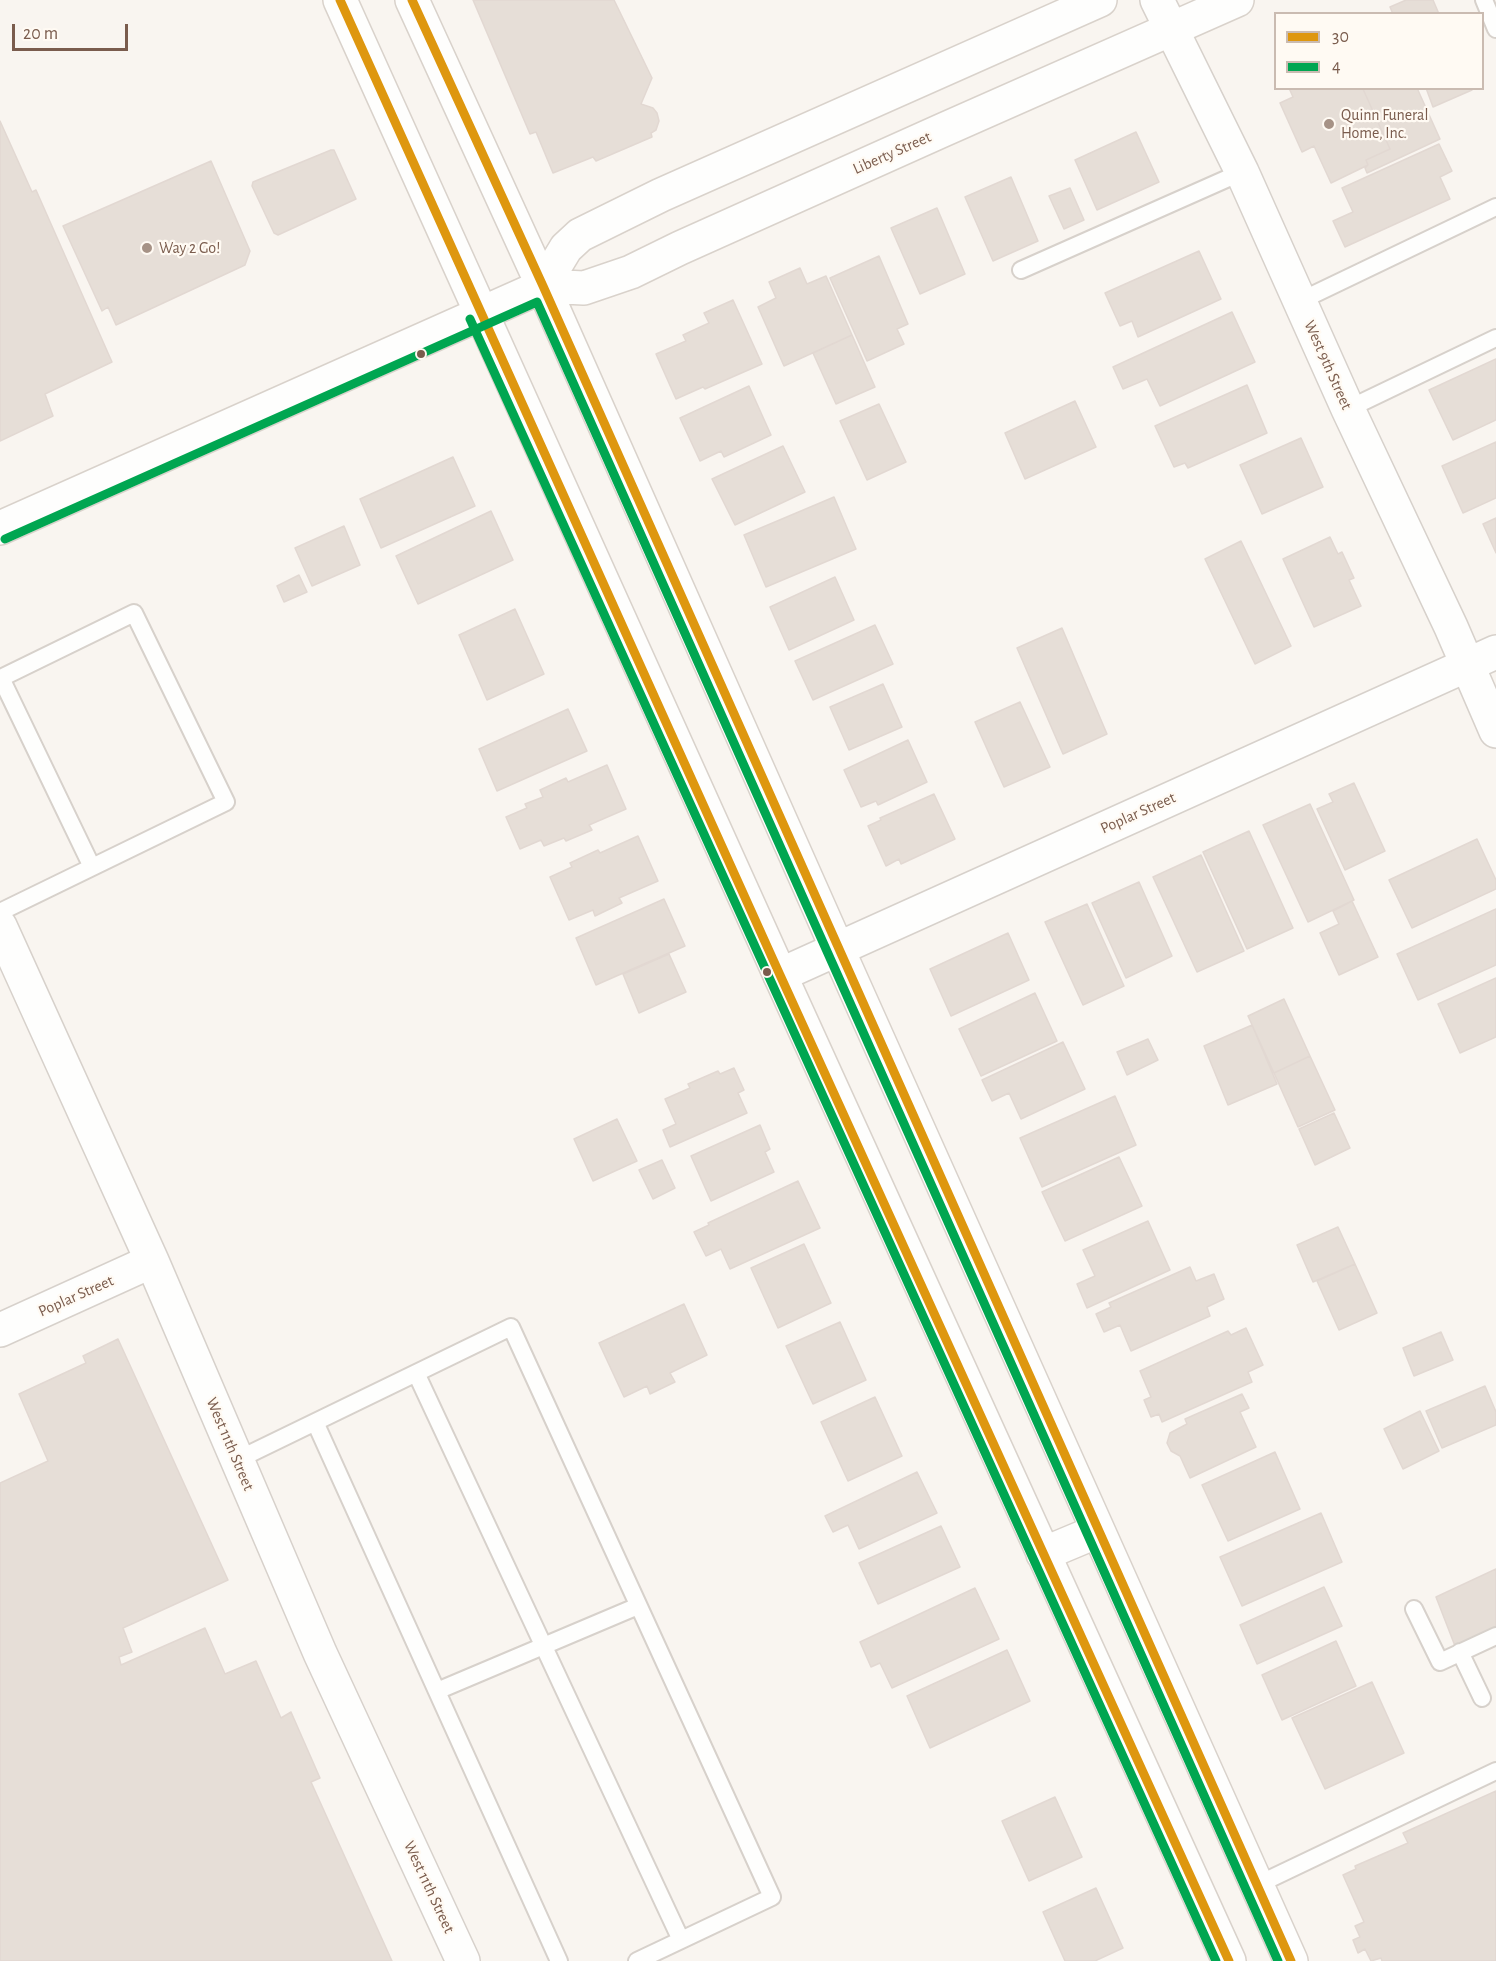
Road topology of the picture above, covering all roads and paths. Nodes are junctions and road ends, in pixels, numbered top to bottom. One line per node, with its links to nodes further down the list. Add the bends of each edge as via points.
1 (340, 0): 13 (street)
2 (412, 0): 11 (street)
3 (1100, 0): 11 (street, via 661,195 580,235 566,248)
4 (1237, 0): 6 (street, Liberty Street)
5 (1484, 0): 7 (lane)
6 (1164, 14): 8 (street, West 9th Street); 11 (street, Liberty Street, via 631,272 584,288)
7 (1496, 29)
8 (1242, 172): 10 (lane); 12 (street, West 9th Street)
9 (1496, 207): 12 (lane)
10 (1021, 270)
11 (543, 286): 13 (street, Liberty Street); 23 (street)
12 (1300, 301): 15 (street, West 9th Street)
13 (481, 314): 16 (street, Liberty Street); 24 (street)
14 (1496, 338): 15 (lane)
15 (1348, 410): 18 (street, West 9th Street)
16 (0, 528)
17 (1496, 652): 18 (street, Poplar Street)
18 (1467, 666): 19 (street, West 9th Street); 23 (street, Poplar Street)
19 (1496, 731)
20 (92, 867): 20 (lane, via 226,802 134,613 1,678); 21 (lane)
21 (0, 912)
22 (0, 926): 25 (street, West 11th Street)
23 (837, 948): 24 (street, Poplar Street); 30 (street)
24 (780, 975): 31 (street)
25 (152, 1261): 26 (street, Poplar Street); 29 (street, West 11th Street)
26 (0, 1330)
27 (416, 1373): 28 (lane); 32 (lane, via 511,1328); 35 (lane)
28 (315, 1422): 29 (lane); 37 (lane)
29 (237, 1460): 42 (street, West 11th Street, via 320,1653)
30 (1098, 1531): 31 (street); 40 (street)
31 (1043, 1554): 45 (street)
32 (638, 1606): 35 (lane); 41 (lane, via 772,1897)
33 (1414, 1608): 36 (lane, via 1440,1662)
34 (1496, 1636): 36 (lane)
35 (543, 1646): 37 (lane); 41 (lane)
36 (1460, 1652): 38 (lane)
37 (437, 1691): 43 (lane)
38 (1482, 1698)
39 (1496, 1771): 40 (lane)
40 (1257, 1885): 46 (street)
41 (681, 1940): 44 (lane)
42 (463, 1961)
43 (559, 1961)
44 (637, 1961)
45 (1229, 1961)
46 (1291, 1961)

